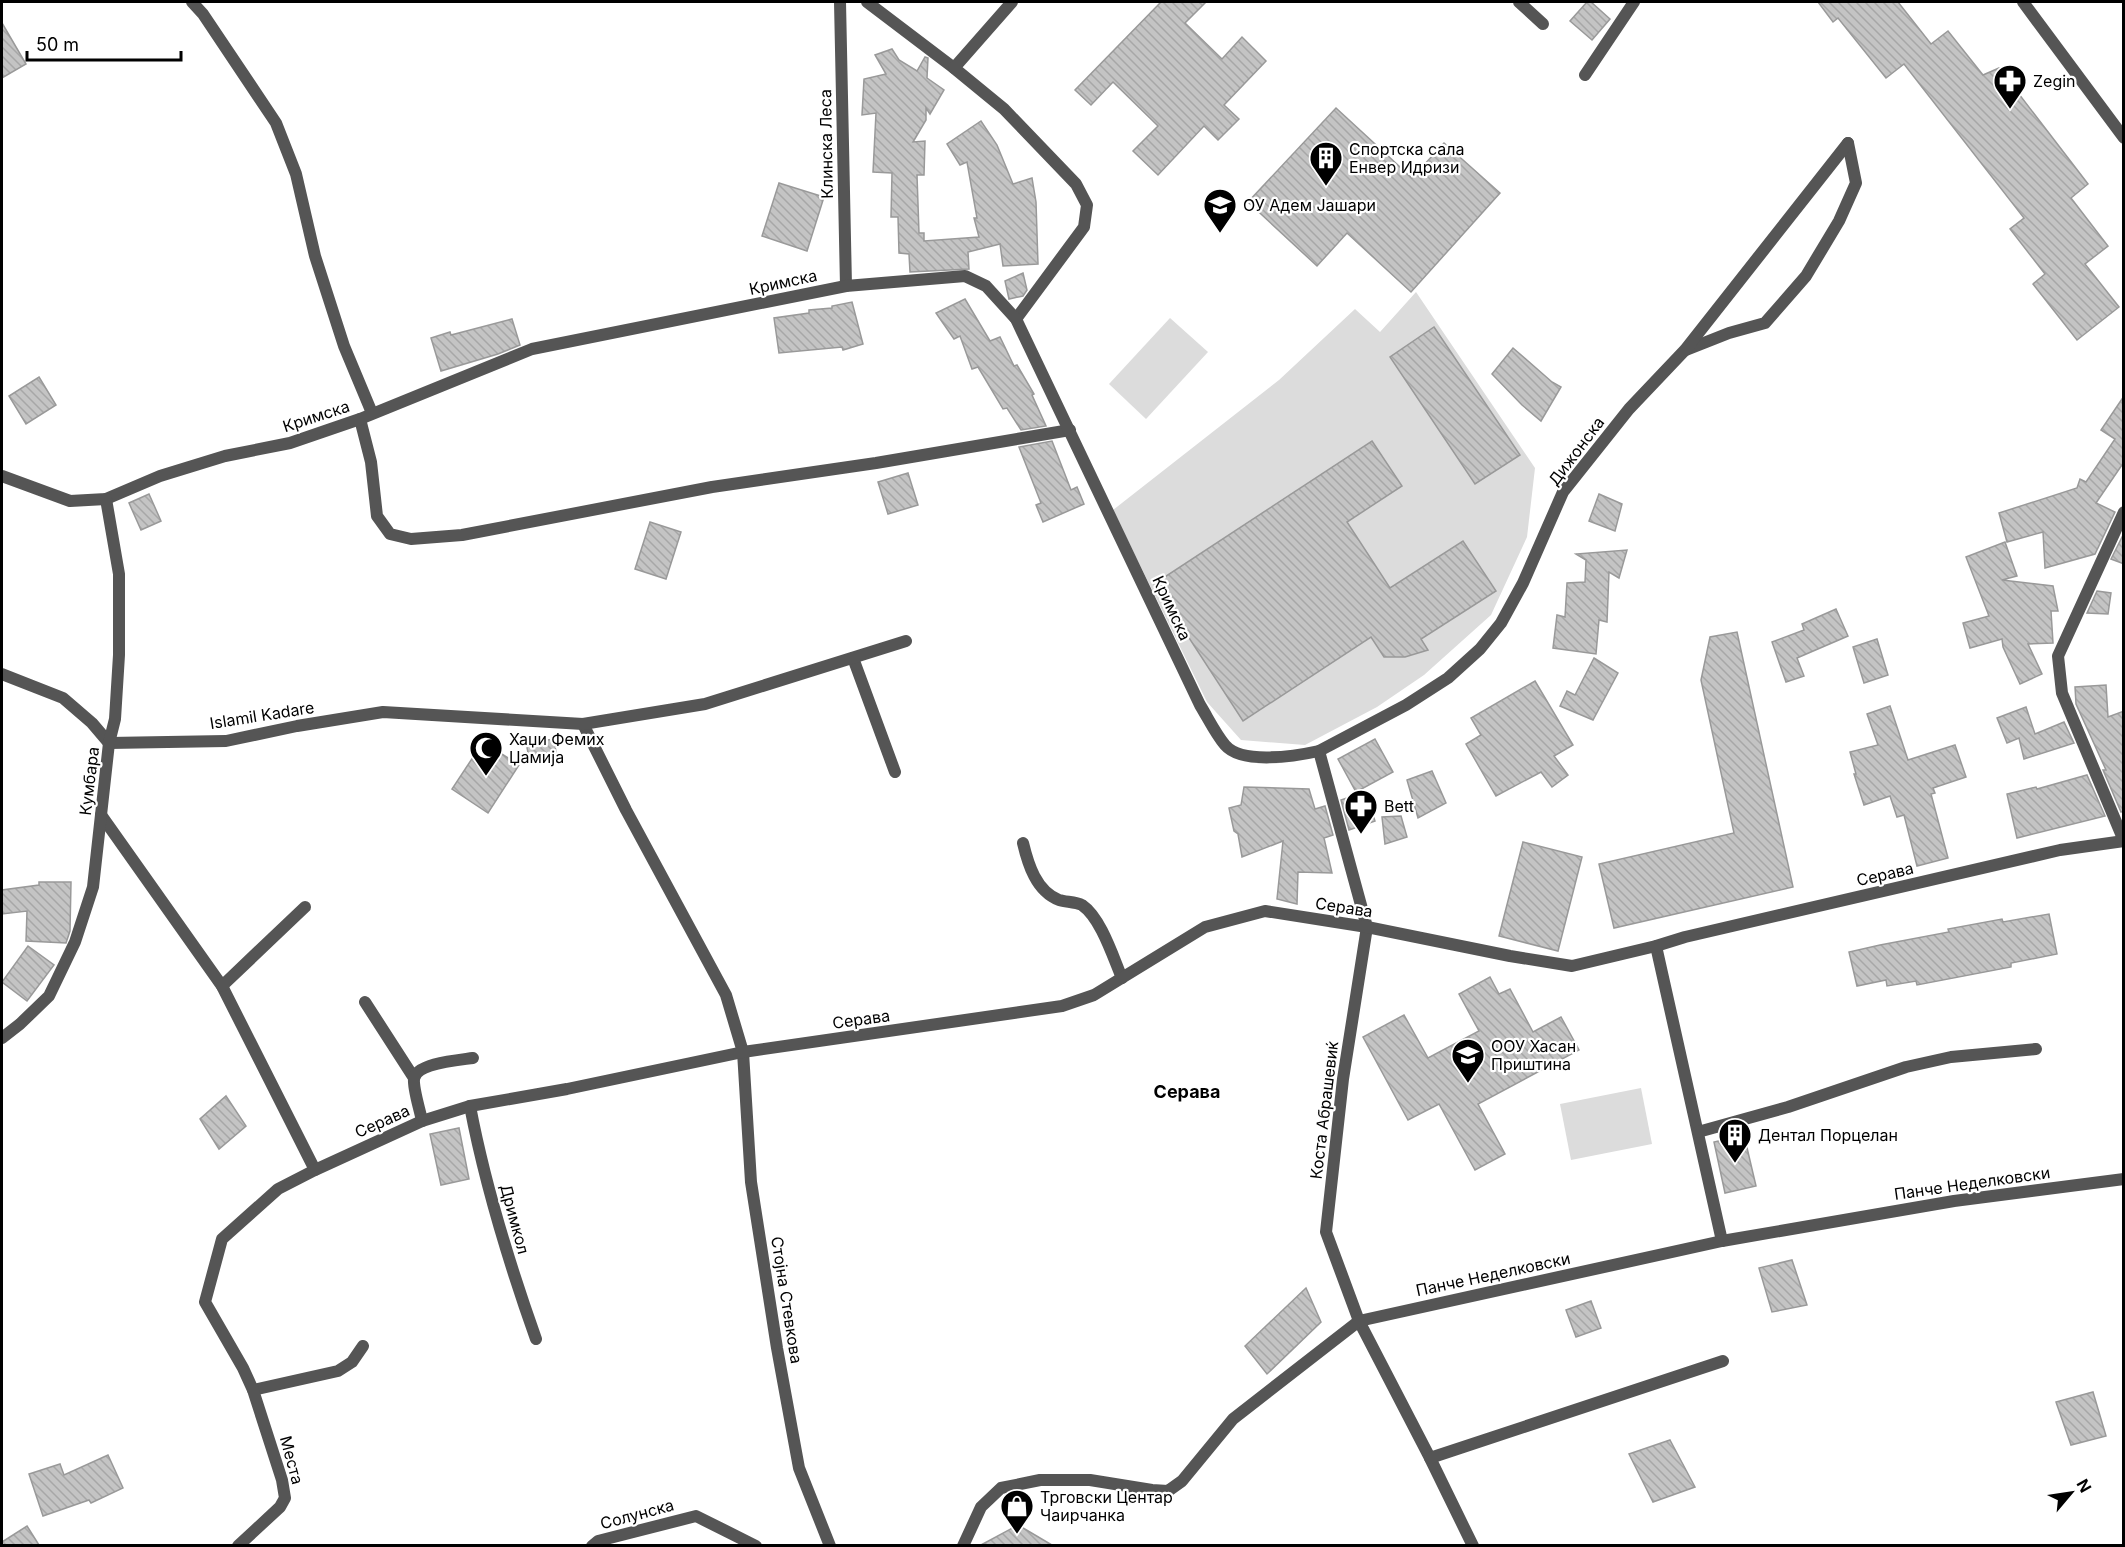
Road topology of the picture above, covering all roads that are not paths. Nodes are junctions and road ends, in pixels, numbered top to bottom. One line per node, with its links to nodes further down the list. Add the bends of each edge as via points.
1 (192, 2): 15 (street, via 276,123 296,174 315,256 340,334)
2 (840, 2): 12 (street, Клинска Леса)
3 (867, 2): 9 (street)
4 (1012, 2): 9 (street)
5 (1519, 2): 8 (street)
6 (1634, 2): 10 (street)
7 (2022, 2): 11 (street)
8 (1544, 24)
9 (954, 68): 13 (street, via 1004,109 1076,184 1087,205 1084,227)
10 (1585, 75)
11 (2124, 138)
12 (846, 286): 13 (street, Кримска, via 965,276 986,286); 15 (street, Кримска, via 532,349)
13 (1016, 319): 17 (street, Кримска)
14 (1685, 350): 14 (street, Дижонска, via 1848,143 1856,183 1839,221 1806,276 1766,323); 26 (street, Дижонска, via 1629,409 1563,492 1523,583 1501,623 1480,650 1414,700)
15 (372, 413): 16 (street, Кримска)
16 (360, 419): 17 (street, via 371,462 377,516 390,534 411,538 462,535 712,487); 19 (street, Кримска, via 290,443 225,456 160,476)
17 (1070, 429): 26 (street, Кримска, via 1200,705 1226,747 1263,758)
18 (2, 476): 19 (street, Кримска, via 70,501)
19 (106, 499): 25 (street, Кумбара, via 119,586 115,719)
20 (2124, 512): 29 (street, Серава, via 2058,656 2062,693)
21 (906, 641): 22 (street, Islamil Kadare)
22 (853, 658): 24 (street, Islamil Kadare, via 705,704); 27 (street)
23 (2, 674): 25 (street, via 63,698)
24 (583, 724): 25 (street, Islamil Kadare, via 383,712 226,741); 39 (street, Стојна Стевкова, via 726,995)
25 (109, 743): 28 (street, Кумбара)
26 (1319, 751): 32 (street, Коста Абрашевиќ)
27 (895, 772)
28 (101, 815): 35 (street); 37 (street, Кумбара, via 93,887 75,942 49,996)
29 (2124, 841): 33 (street, Серава, via 2048,853)
30 (1023, 843): 34 (street, via 1040,886 1057,899 1081,905 1098,924)
31 (305, 908): 35 (street)
32 (1367, 927): 33 (street, Серава, via 1572,966); 34 (street, Серава, via 1265,911 1205,927); 48 (street, Коста Абрашевиќ, via 1343,1079 1326,1232)
33 (1656, 946): 44 (street)
34 (1122, 978): 39 (street, Серава, via 1094,995 1062,1006)
35 (222, 986): 45 (street)
36 (365, 1002): 41 (street)
37 (2, 1038)
38 (2036, 1049): 44 (street, via 1951,1057 1906,1067)
39 (743, 1052): 42 (street, Серава); 58 (street, Стојна Стевкова, via 751,1182 777,1348 799,1467)
40 (473, 1058): 41 (street, via 426,1066)
41 (414, 1078): 43 (street)
42 (470, 1106): 43 (street, Серава); 49 (street, Дримкол, via 512,1270)
43 (422, 1121): 45 (street, Серава)
44 (1698, 1132): 47 (street)
45 (315, 1170): 52 (street, Серава, via 278,1189 222,1239 205,1302)
46 (2124, 1179): 47 (street, Панче Неделковски, via 1954,1201)
47 (1722, 1241): 48 (street, Панче Неделковски)
48 (1359, 1321): 54 (street, Коста Абрашевиќ); 59 (street, Панче Неделковски, via 1233,1419 1182,1481 1168,1491 1090,1480 1040,1480 1001,1488 981,1507)
49 (536, 1339)
50 (363, 1346): 53 (street, via 352,1362 338,1371)
51 (1723, 1361): 54 (street)
52 (243, 1368): 53 (street, Места)
53 (253, 1390): 55 (street, Места, via 285,1498)
54 (1430, 1458): 60 (street, Коста Абрашевиќ)
55 (238, 1545)
56 (592, 1545): 57 (street, Солунска, via 696,1516)
57 (756, 1545)
58 (830, 1545)
59 (963, 1545)
60 (1473, 1545)

